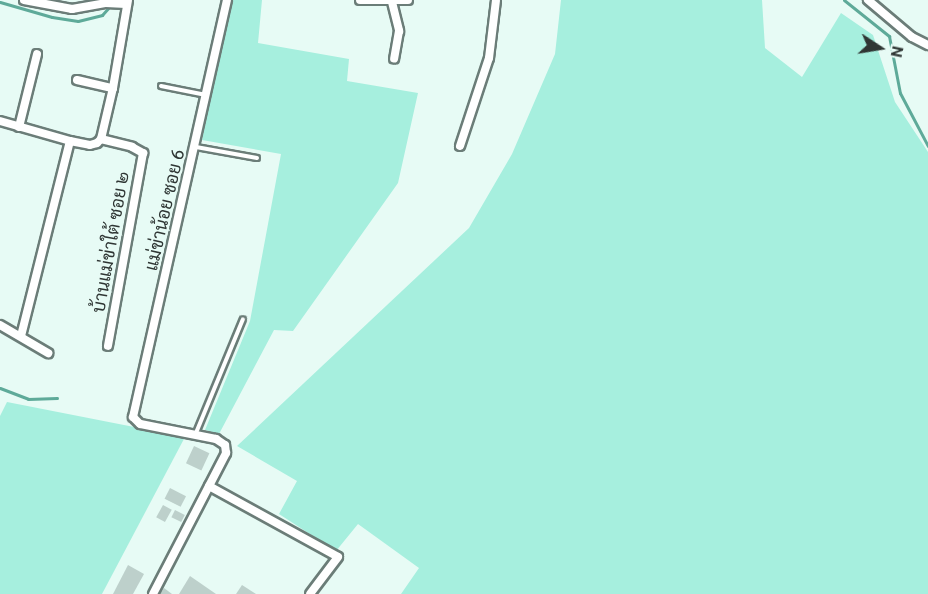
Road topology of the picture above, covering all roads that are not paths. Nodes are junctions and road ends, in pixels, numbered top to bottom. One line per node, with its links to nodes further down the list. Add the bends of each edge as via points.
1 (24, 0): 8 (street, via 72,9)
2 (227, 0): 17 (street, แม่ข่าน้อย ซอย 6)
3 (360, 0): 9 (street)
4 (408, 0): 9 (street)
5 (496, 0): 23 (street, via 489,58)
6 (868, 0): 10 (street)
7 (885, 0): 10 (street)
8 (125, 2): 16 (street)
9 (392, 2): 13 (street, via 399,31)
10 (877, 9): 11 (street)
11 (928, 45)
12 (37, 54): 19 (street)
13 (394, 58)
14 (77, 80): 16 (street)
15 (161, 86): 17 (lane)
16 (113, 88): 21 (street)
17 (207, 95): 24 (street, แม่ข่าน้อย ซอย 6)
18 (2, 122): 19 (street); 20 (street)
19 (19, 127): 22 (street)
20 (0, 132)
21 (101, 139): 22 (street, via 90,145); 29 (street, บ้านแม่ข่าใต้ ซอย ๒, via 143,153)
22 (70, 141): 28 (street)
23 (460, 146)
24 (196, 147): 25 (lane); 31 (street, แม่ข่าน้อย ซอย 6, via 133,417 140,424)
25 (256, 158)
26 (243, 319): 31 (lane)
27 (0, 325): 28 (street)
28 (21, 336): 30 (street)
29 (108, 345)
30 (48, 353)
31 (196, 433): 32 (street, via 225,445 226,453)
32 (209, 486): 33 (street); 34 (street, via 338,557)
33 (153, 594)
34 (310, 594)

